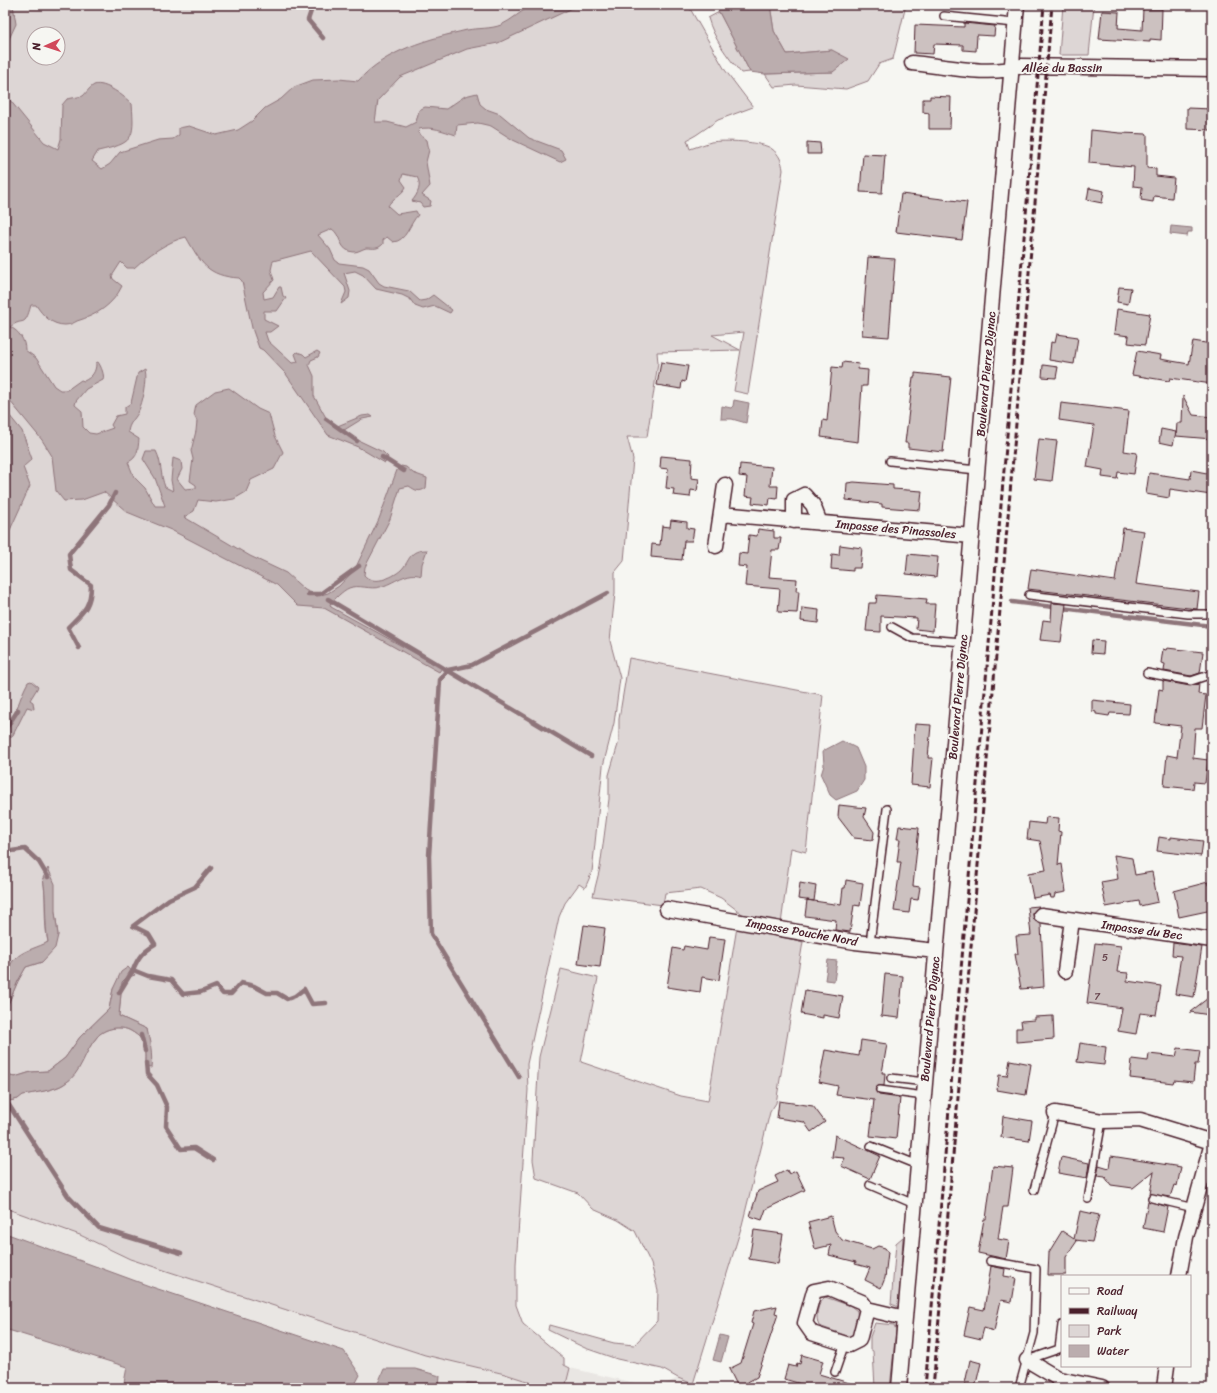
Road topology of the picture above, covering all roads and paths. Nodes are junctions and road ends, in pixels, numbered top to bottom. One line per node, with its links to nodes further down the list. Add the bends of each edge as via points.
1 (1017, 5): 3 (street, Boulevard Pierre Dignac)
2 (944, 16): 3 (lane)
3 (1015, 23): 5 (street, Boulevard Pierre Dignac)
4 (912, 63): 5 (street, Allée du Bassin, via 974,70)
5 (1012, 69): 6 (street, Allée du Bassin, via 1021,66); 8 (street, Boulevard Pierre Dignac)
6 (1212, 69)
7 (890, 461): 8 (lane)
8 (977, 470): 13 (street, Boulevard Pierre Dignac)
9 (724, 484): 10 (street)
10 (721, 514): 11 (street, Impasse des Pinassoles); 14 (street)
11 (794, 521): 12 (street, Impasse des Pinassoles); 12 (street, Impasse des Pinassoles, via 794,500 804,495 813,505)
12 (820, 523): 13 (street, Impasse des Pinassoles)
13 (972, 536): 18 (street, Boulevard Pierre Dignac)
14 (716, 546)
15 (1029, 595): 16 (lane, via 1188,614)
16 (1212, 614)
17 (892, 627): 18 (lane, via 912,638)
18 (963, 642): 27 (street, Boulevard Pierre Dignac)
19 (1147, 673): 20 (lane, via 1191,681)
20 (1212, 674)
21 (886, 809): 26 (lane)
22 (667, 909): 26 (street, Impasse Pouche Nord)
23 (1041, 915): 24 (street, Impasse du Bec)
24 (1072, 920): 25 (street, Impasse du Bec); 28 (street)
25 (1212, 940)
26 (870, 944): 27 (street, Impasse Pouche Nord)
27 (936, 951): 30 (street, Boulevard Pierre Dignac)
28 (1065, 971)
29 (891, 1078): 30 (lane)
30 (924, 1089): 31 (lane); 36 (street, Boulevard Pierre Dignac)
31 (880, 1090)
32 (1055, 1113): 33 (street); 38 (lane)
33 (1102, 1121): 34 (street, via 1140,1120); 40 (lane)
34 (1212, 1142): 42 (street)
35 (871, 1146): 36 (lane)
36 (918, 1166): 41 (street, Boulevard Pierre Dignac)
37 (870, 1185): 41 (lane)
38 (1034, 1190)
39 (1152, 1198): 42 (lane)
40 (1088, 1199)
41 (914, 1204): 46 (street, Boulevard Pierre Dignac)
42 (1194, 1208): 44 (street)
43 (990, 1261): 49 (lane, via 1036,1269 1034,1333)
44 (1179, 1275)
45 (867, 1309): 46 (street); 48 (street, via 859,1340 849,1345); 48 (street, via 862,1302 829,1288 814,1291 805,1323 812,1333)
46 (905, 1318): 52 (street, Boulevard Pierre Dignac)
47 (1061, 1333): 49 (lane, via 1059,1349)
48 (845, 1343): 51 (lane)
49 (1027, 1360): 53 (lane); 54 (street, via 1059,1379)
50 (1167, 1367): 55 (street)
51 (835, 1372)
52 (899, 1388)
53 (1019, 1388)
54 (1102, 1388)
55 (1164, 1388)

